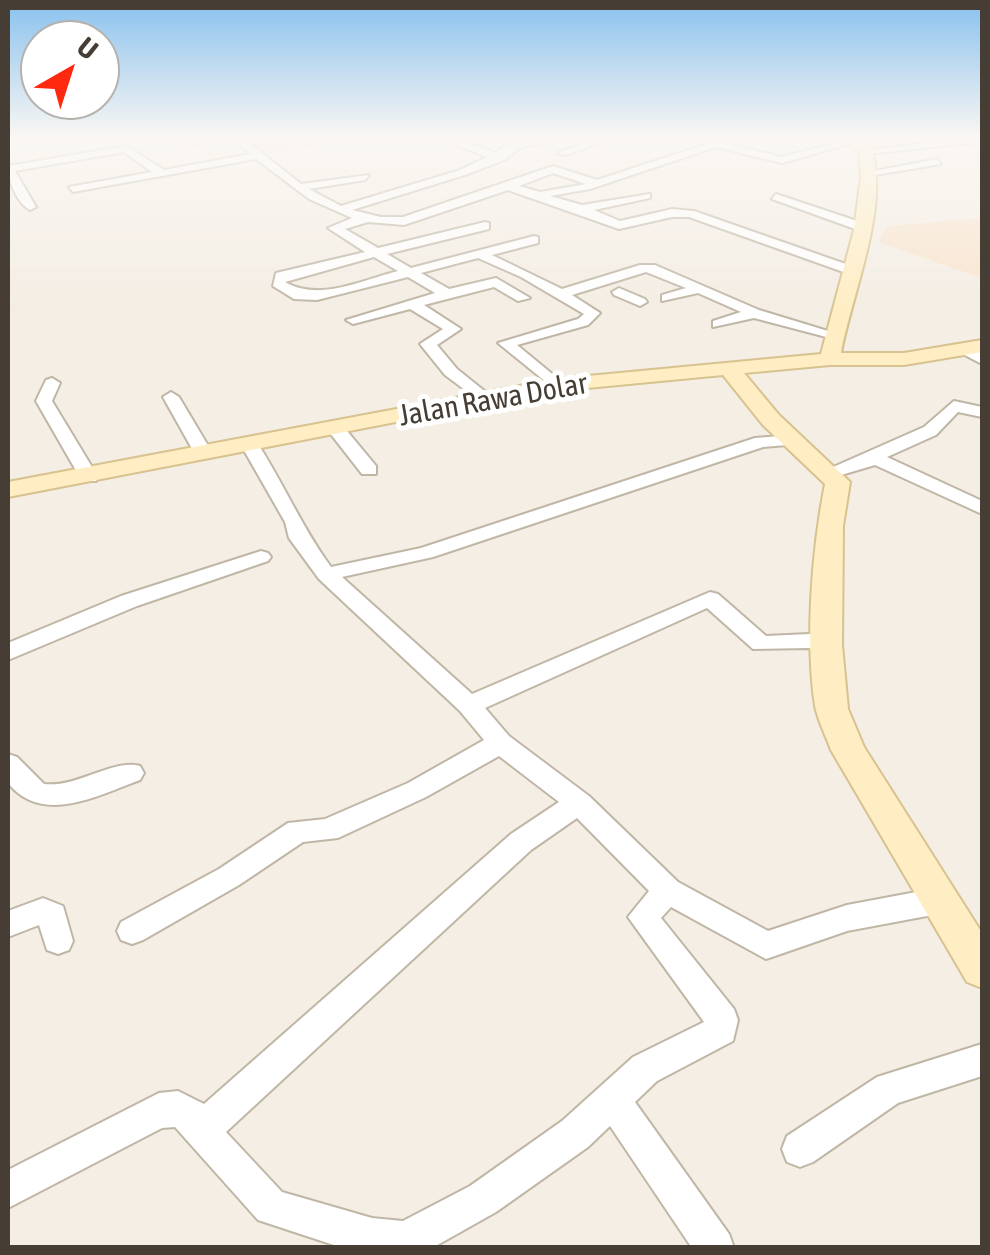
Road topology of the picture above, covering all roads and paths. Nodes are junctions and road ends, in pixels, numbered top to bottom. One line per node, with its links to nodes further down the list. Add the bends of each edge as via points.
1 (19, 196): 11 (street)
2 (317, 196): 12 (street)
3 (386, 196): 12 (street)
4 (480, 196): 14 (street, via 404,221)
5 (543, 196): 13 (street)
6 (646, 196): 13 (street)
7 (866, 196): 16 (street)
8 (776, 197): 9 (street)
9 (795, 204): 10 (street); 16 (street)
10 (763, 205)
11 (26, 207)
12 (342, 209): 14 (street)
13 (582, 209): 22 (street, via 619,225 690,213)
14 (364, 218): 19 (street, via 334,228)
15 (485, 226): 17 (street)
16 (862, 227): 22 (street)
17 (437, 237): 19 (street, via 412,231); 20 (street); 21 (street)
18 (534, 240): 21 (street)
19 (359, 243): 20 (street)
20 (376, 252): 23 (street); 23 (street, via 281,276 278,283 300,296 317,296)
21 (482, 255): 23 (street); 28 (street)
22 (852, 271): 37 (street)
23 (411, 272): 27 (street)
24 (600, 282): 25 (street, via 655,268); 26 (street); 28 (street)
25 (697, 289): 30 (street); 34 (street)
26 (619, 292): 31 (street); 33 (street)
27 (447, 294): 29 (street, via 496,282); 32 (street)
28 (560, 294): 33 (street)
29 (523, 298)
30 (667, 298)
31 (640, 302)
32 (412, 304): 35 (street); 44 (street, via 454,329 428,344)
33 (578, 304): 42 (street, via 593,313 583,322 506,343)
34 (754, 314): 36 (street); 37 (street)
35 (353, 320)
36 (718, 324)
37 (834, 335): 39 (street)
38 (976, 351): 39 (street, Jalan Rawa Dolar)
39 (830, 359): 40 (street, Jalan Rawa Dolar)
40 (729, 369): 42 (street, Jalan Rawa Dolar); 47 (street)
41 (52, 383): 53 (street, via 44,400)
42 (556, 386): 44 (street, Jalan Rawa Dolar)
43 (172, 397): 49 (street)
44 (481, 398): 46 (street, Jalan Rawa Dolar)
45 (982, 412): 50 (street, via 954,406 930,431)
46 (336, 428): 48 (street, Jalan Rawa Dolar); 51 (street)
47 (793, 440): 52 (street); 57 (street, via 761,442 426,553)
48 (250, 444): 49 (street, Jalan Rawa Dolar); 57 (street, via 299,538)
49 (204, 454): 53 (street, Jalan Rawa Dolar)
50 (870, 458): 52 (street); 55 (street)
51 (369, 470)
52 (830, 472): 58 (street, via 838,482 830,526)
53 (89, 477): 54 (street, Jalan Rawa Dolar)
54 (8, 490)
55 (982, 508)
56 (261, 556): 59 (street, via 128,600)
57 (326, 574): 60 (street)
58 (827, 645): 60 (street, via 761,644 710,599); 66 (street, via 832,709 848,750)
59 (8, 652)
60 (469, 705): 61 (street)
61 (500, 742): 64 (street); 68 (street, via 328,830 298,831)
62 (8, 764): 63 (street, via 40,795)
63 (131, 773)
64 (579, 804): 65 (street); 73 (street, via 522,842)
65 (668, 892): 66 (street, via 766,945 847,918); 72 (street, via 643,917 722,1020 721,1030 645,1069)
66 (943, 900): 70 (street)
67 (8, 924): 69 (street, via 43,911 52,916)
68 (132, 932)
69 (58, 941)
70 (982, 969)
71 (982, 1060): 74 (street, via 889,1089)
72 (612, 1100): 76 (street, via 483,1199 406,1241); 77 (street)
73 (200, 1132): 75 (street, via 178,1110 159,1112); 76 (street, via 271,1207)
74 (800, 1148)
75 (8, 1190)
76 (374, 1242)
77 (716, 1248)

